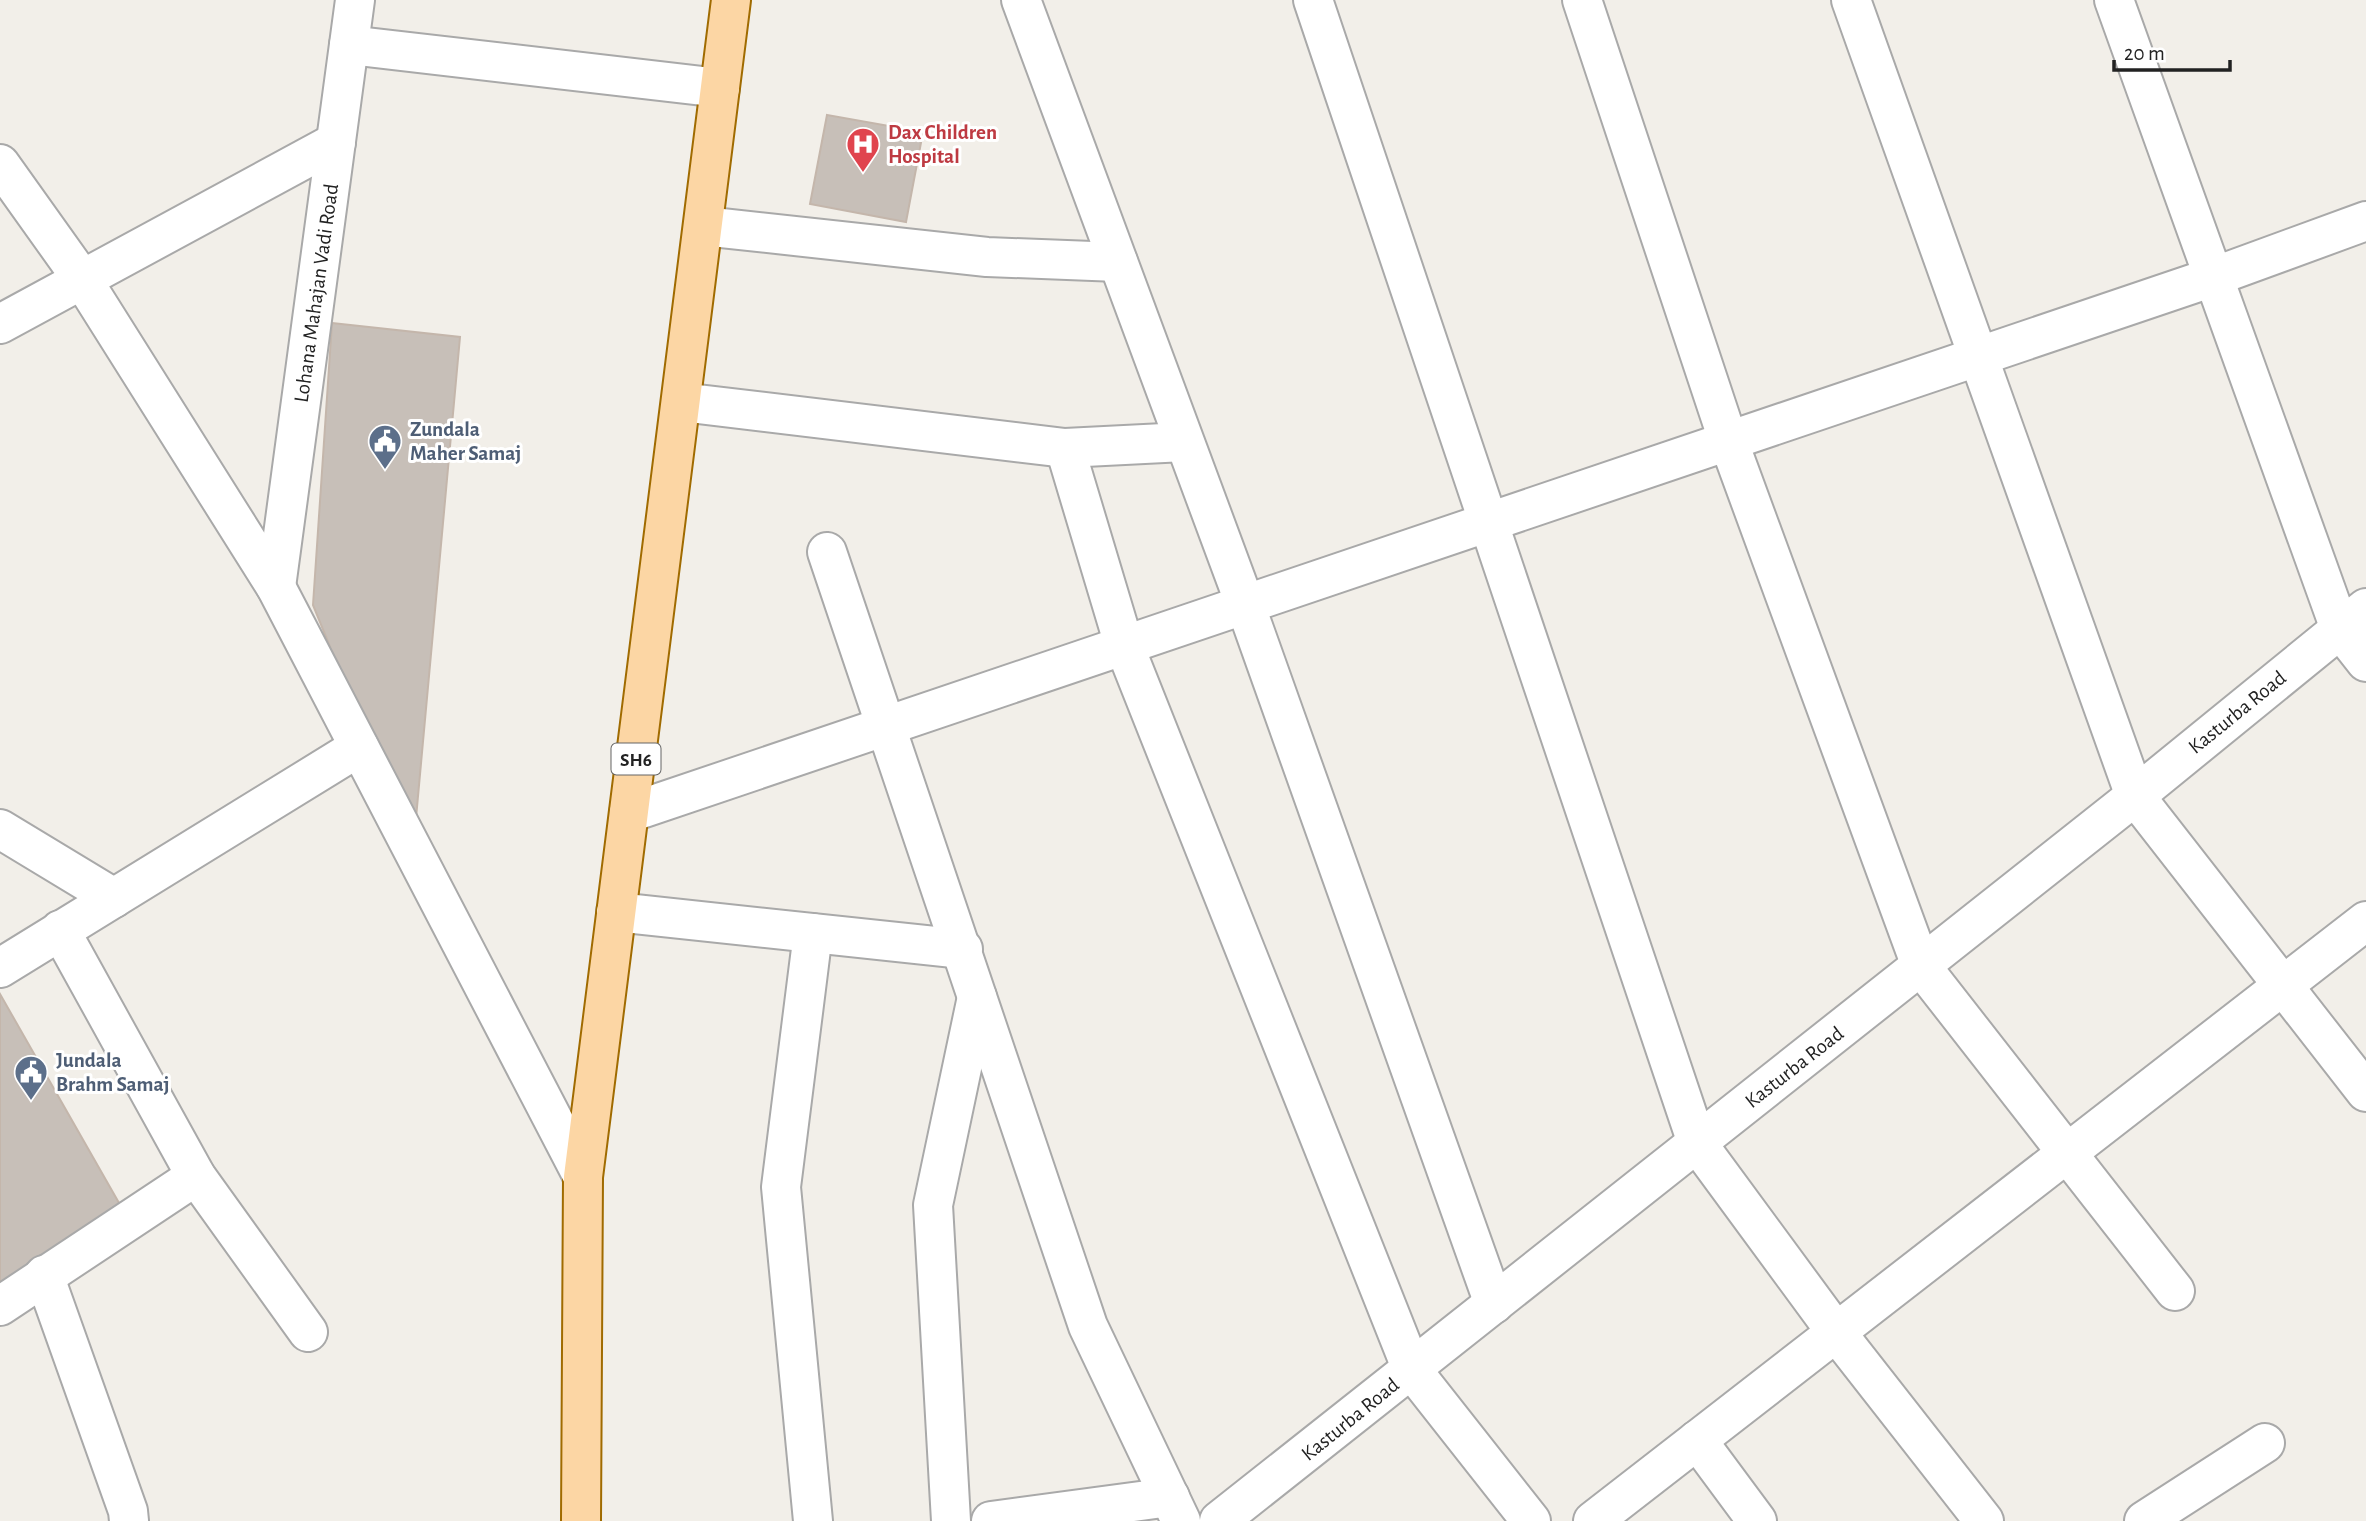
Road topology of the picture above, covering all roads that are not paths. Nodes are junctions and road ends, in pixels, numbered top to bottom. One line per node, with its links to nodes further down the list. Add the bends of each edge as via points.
1 (355, 0): 8 (street, Lohana Mahajan Vadi Road)
2 (731, 0): 9 (main road, SH6)
3 (1021, 0): 14 (street)
4 (1313, 0): 23 (street)
5 (1582, 0): 20 (street)
6 (1851, 0): 18 (street)
7 (2114, 0): 15 (street)
8 (349, 45): 9 (street); 10 (street, Lohana Mahajan Vadi Road)
9 (720, 88): 13 (main road, SH6)
10 (336, 142): 16 (street); 25 (street, Lohana Mahajan Vadi Road)
11 (0, 164): 16 (street)
12 (2366, 221): 15 (street)
13 (703, 226): 14 (street, via 987,257); 19 (main road, SH6)
14 (1118, 262): 21 (street)
15 (2213, 277): 18 (street); 27 (street)
16 (82, 279): 17 (street); 25 (street)
17 (0, 324)
18 (1978, 355): 20 (street); 32 (street)
19 (681, 402): 22 (street); 33 (main road, SH6)
20 (1728, 440): 23 (street); 41 (street)
21 (1184, 442): 22 (street); 26 (street)
22 (1065, 449): 28 (street)
23 (1488, 521): 26 (street); 46 (street)
24 (827, 552): 30 (street)
25 (276, 587): 31 (street)
26 (1245, 604): 28 (street); 52 (street)
27 (2353, 618): 29 (street); 32 (street, Kasturba Road)
28 (1125, 645): 30 (street); 56 (street)
29 (2366, 662)
30 (887, 725): 33 (street); 40 (street)
31 (359, 747): 35 (street); 49 (street)
32 (2135, 796): 41 (street, Kasturba Road); 43 (street)
33 (629, 813): 36 (main road, SH6)
34 (0, 830): 35 (street)
35 (114, 898): 38 (street)
36 (616, 912): 39 (street); 49 (main road, SH6)
37 (2366, 920): 43 (street)
38 (60, 930): 42 (street); 48 (street)
39 (813, 933): 40 (street); 62 (street, via 781,1187)
40 (962, 949): 44 (street)
41 (1921, 966): 46 (street, Kasturba Road); 47 (street)
42 (0, 968)
43 (2281, 986): 45 (street); 47 (street)
44 (977, 995): 59 (street, via 1088,1326); 63 (street, via 933,1205)
45 (2366, 1092)
46 (1697, 1143): 52 (street, Kasturba Road); 55 (street)
47 (2067, 1152): 51 (street); 55 (street)
48 (196, 1175): 50 (street); 54 (street)
49 (583, 1177): 61 (main road, SH6)
50 (44, 1275): 53 (street); 60 (street)
51 (2175, 1291)
52 (1494, 1304): 56 (street, Kasturba Road)
53 (0, 1306)
54 (308, 1332)
55 (1836, 1332): 57 (street); 69 (street)
56 (1412, 1370): 65 (street, Kasturba Road); 66 (street)
57 (1697, 1440): 67 (street); 68 (street)
58 (2265, 1443): 70 (street)
59 (1175, 1509): 64 (street)
60 (128, 1521)
61 (582, 1521)
62 (813, 1521)
63 (951, 1521)
64 (991, 1521)
65 (1219, 1521)
66 (1531, 1521)
67 (1592, 1521)
68 (1757, 1521)
69 (1984, 1521)
70 (2144, 1521)

